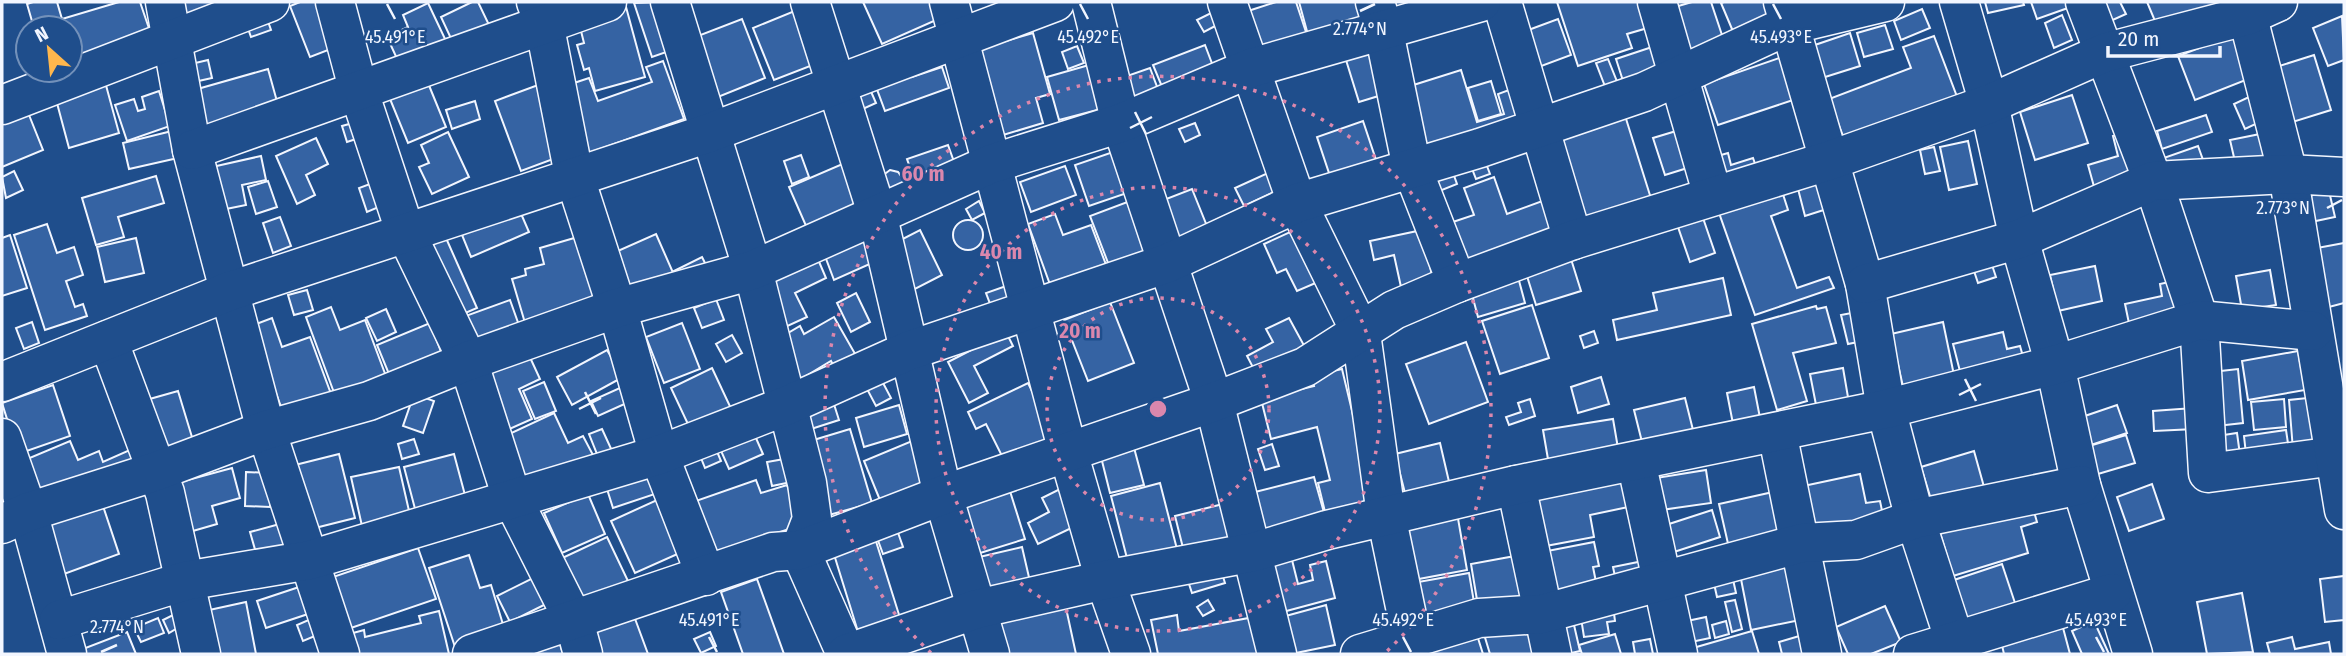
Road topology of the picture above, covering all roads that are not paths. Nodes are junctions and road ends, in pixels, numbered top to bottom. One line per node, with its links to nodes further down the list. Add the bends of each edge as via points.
1 (165, 2): 21 (street)
2 (270, 2): 21 (street)
3 (335, 2): 26 (street)
4 (607, 2): 17 (street)
5 (670, 2): 31 (street)
6 (810, 2): 25 (street)
7 (1055, 2): 20 (street)
8 (1091, 2): 29 (street)
9 (1227, 2): 23 (street)
10 (1481, 2): 19 (street)
11 (1502, 2): 30 (street)
12 (1657, 2): 24 (street)
13 (1885, 2): 18 (street)
14 (1959, 2): 27 (street)
15 (2085, 2): 22 (street)
16 (2257, 6): 22 (street); 36 (street)
17 (540, 12): 26 (street); 37 (street)
18 (1786, 13): 24 (street); 33 (street)
19 (1380, 17): 23 (street); 35 (street)
20 (954, 19): 25 (street); 34 (street)
21 (173, 40): 28 (street); 32 (street)
22 (2105, 53): 27 (street); 39 (street)
23 (1251, 68): 29 (street); 41 (street)
24 (1678, 77): 30 (street); 40 (street)
25 (835, 84): 31 (street); 42 (street)
26 (359, 92): 32 (street); 43 (street)
27 (1989, 104): 33 (street); 44 (street)
28 (2, 105)
29 (1121, 123): 34 (street); 46 (street)
30 (1541, 126): 35 (street); 45 (street)
31 (709, 133): 37 (street); 47 (street)
32 (192, 150): 50 (street)
33 (1831, 160): 40 (street); 49 (street)
34 (991, 164): 42 (street); 52 (street)
35 (1412, 168): 41 (street); 48 (street)
36 (2288, 174): 38 (street); 39 (street); 54 (street)
37 (574, 175): 43 (street); 51 (street)
38 (2344, 177)
39 (2153, 181): 44 (street); 53 (street)
40 (1713, 196): 45 (street)
41 (1297, 203): 46 (street); 55 (street)
42 (877, 213): 47 (street); 57 (street)
43 (405, 231): 50 (street); 58 (street)
44 (2019, 239): 49 (street); 59 (street)
45 (1573, 240): 48 (street)
46 (1168, 263): 52 (street); 61 (street)
47 (753, 270): 51 (street); 62 (street)
48 (1457, 283): 55 (street, via 1394,310)
49 (1865, 284): 63 (street)
50 (230, 290): 56 (street); 64 (street)
51 (617, 308): 58 (street); 68 (street)
52 (1029, 310): 57 (street); 67 (street)
53 (2199, 320): 54 (street); 59 (street); 69 (street, via 2208,473)
54 (2313, 331): 69 (street)
55 (1361, 333): 61 (street, via 1305,367); 77 (street)
56 (108, 340): 60 (street); 71 (street)
57 (908, 351): 62 (street); 74 (street)
58 (468, 361): 64 (street, via 369,401); 75 (street)
59 (2055, 365): 63 (street); 73 (street)
60 (2, 382)
61 (1214, 402): 67 (street); 82 (street)
62 (788, 405): 68 (street); 81 (street, via 812,519)
63 (1886, 409): 65 (street); 79 (street)
64 (266, 430): 71 (street); 83 (street)
65 (1777, 432): 70 (street); 80 (street)
66 (2, 438): 78 (street)
67 (1068, 452): 74 (street); 85 (street)
68 (659, 455): 75 (street); 84 (street)
69 (2335, 456): 76 (street)
70 (1636, 461): 72 (street); 87 (street)
71 (157, 471): 78 (street); 86 (street)
72 (1516, 485): 77 (street); 90 (street)
73 (2081, 485): 79 (street); 88 (street)
74 (943, 495): 81 (street); 89 (street)
75 (512, 498): 83 (street); 92 (street)
76 (2344, 510)
77 (1386, 515): 82 (street); 93 (street)
78 (15, 518): 91 (street)
79 (1915, 519): 80 (street, via 1856,540); 94 (street)
80 (1802, 543): 87 (street); 105 (street)
81 (800, 550): 84 (street, via 773,552); 98 (street)
82 (1254, 552): 85 (street); 101 (street)
83 (310, 560): 86 (street); 96 (street)
84 (706, 576): 92 (street)
85 (1105, 580): 89 (street); 100 (street)
86 (185, 581): 91 (street); 95 (street)
87 (1660, 582): 90 (street); 104 (street)
88 (2112, 593): 94 (street); 107 (street)
89 (977, 609): 98 (street); 99 (street)
90 (1542, 614): 93 (street, via 1479,618); 103 (street)
91 (63, 637)
92 (579, 638): 97 (street)
93 (1412, 640): 102 (street)
94 (1957, 649): 106 (street)
95 (201, 654)
96 (340, 654)
97 (472, 654)
98 (846, 654)
99 (990, 654)
100 (1131, 654)
101 (1277, 654)
102 (1360, 654)
103 (1552, 654)
104 (1678, 654)
105 (1822, 654)
106 (1913, 654)
107 (2133, 654)

